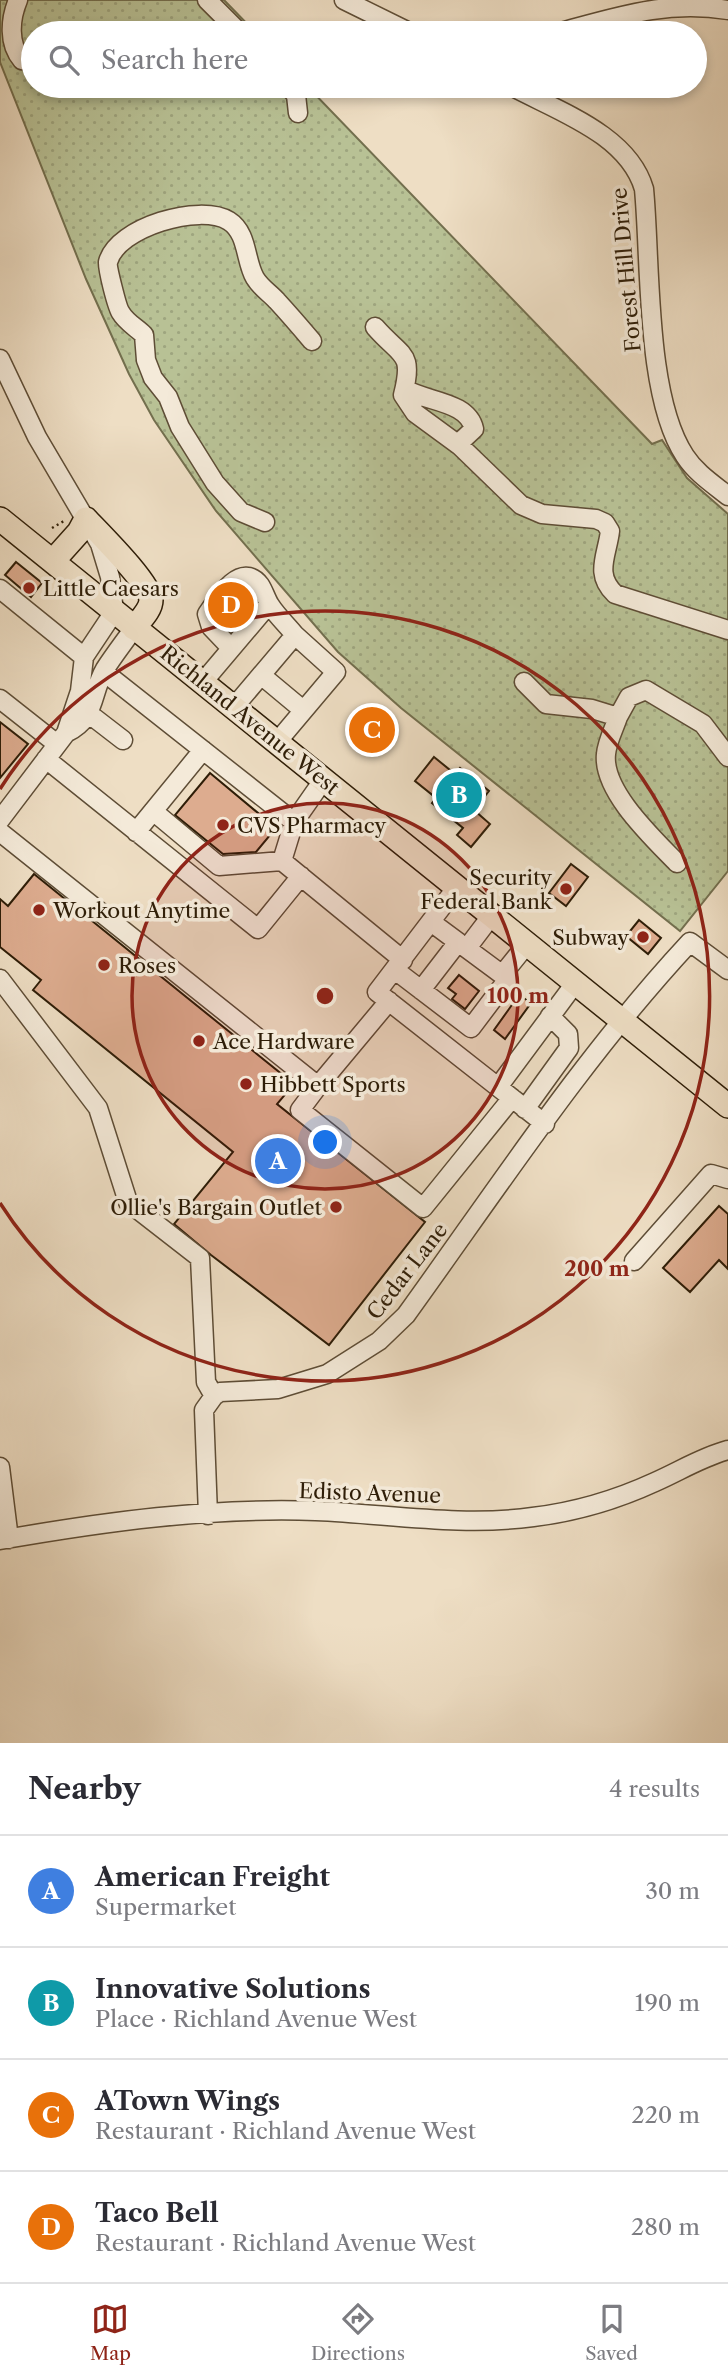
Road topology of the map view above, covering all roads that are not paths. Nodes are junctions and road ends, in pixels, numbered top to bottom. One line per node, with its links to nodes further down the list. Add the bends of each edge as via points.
1 (18, 0): 8 (street, via 12,47)
2 (207, 0): 5 (street)
3 (344, 0): 6 (street)
4 (728, 10): 7 (street, via 695,4 659,5)
5 (228, 21)
6 (387, 21)
7 (601, 21)
8 (21, 59)
9 (296, 98): 11 (street)
10 (533, 98): 17 (street, Forest Hill Drive, via 597,132 622,150 636,168 644,188 655,348 663,397 684,454)
11 (298, 113)
12 (375, 327): 15 (street, via 406,357)
13 (312, 341): 20 (street, via 253,276 243,240 222,218 188,216 159,221 132,236 109,258 107,269 117,305 144,335 153,378 168,397 180,427 215,483 241,512)
14 (0, 359): 19 (street)
15 (405, 389): 16 (street, via 403,395 415,413); 16 (street, via 460,409 472,419 474,429)
16 (458, 444): 26 (street, via 530,510 605,523 610,531 602,570 615,594)
17 (728, 496)
18 (0, 519): 21 (main road, Richland Avenue West)
19 (77, 519): 21 (main road, via 79,532); 24 (street, via 105,558); 25 (main road, via 130,566 150,595 150,606)
20 (265, 522)
21 (54, 561): 24 (main road, Richland Avenue West)
22 (0, 589): 29 (street)
23 (270, 604): 27 (street); 28 (street); 28 (street, via 253,578 233,581 207,620)
24 (114, 612): 25 (main road, Richland Avenue West); 29 (street)
25 (134, 628): 30 (street); 32 (main road, Richland Avenue West)
26 (728, 630)
27 (295, 635): 31 (street); 36 (street, via 336,672)
28 (231, 649): 32 (street)
29 (84, 657): 39 (street, via 80,691)
30 (104, 671): 37 (street); 42 (street)
31 (261, 675): 35 (street); 36 (street)
32 (203, 682): 35 (main road, Richland Avenue West)
33 (524, 682): 38 (street, via 546,704)
34 (0, 699): 39 (street)
35 (234, 707): 41 (main road, Richland Avenue West)
36 (303, 710): 41 (street)
37 (88, 713): 39 (street, via 82,725); 40 (street)
38 (618, 717): 43 (street, via 629,697 646,690 703,724); 52 (street, via 606,754 613,785 638,821)
39 (61, 738): 44 (street)
40 (122, 740)
41 (277, 742): 45 (main road, Richland Avenue West)
42 (203, 750): 46 (street); 48 (street)
43 (728, 757)
44 (46, 759): 47 (street); 50 (street)
45 (324, 779): 48 (street); 54 (main road, Richland Avenue West)
46 (153, 811): 50 (street); 51 (street, via 219,866)
47 (0, 820)
48 (294, 822): 51 (street)
49 (0, 832): 68 (street)
50 (136, 832): 53 (street, via 258,929)
51 (282, 861): 53 (street)
52 (677, 863)
53 (301, 876): 59 (street)
54 (457, 887): 55 (main road, Richland Avenue West); 56 (street)
55 (492, 915): 57 (main road, Richland Avenue West); 58 (street)
56 (431, 922): 58 (street); 59 (street)
57 (527, 944): 61 (street); 63 (main road, Richland Avenue West)
58 (462, 945): 61 (street); 64 (street)
59 (399, 965): 64 (street); 65 (street, via 377,992)
60 (728, 970): 67 (street, Cedar Lane, via 690,942)
61 (502, 975): 64 (street, via 508,979 471,1028)
62 (0, 979): 74 (street, via 98,1108 128,1202 200,1258 206,1382)
63 (576, 982): 66 (street); 67 (main road, Richland Avenue West)
64 (421, 990)
65 (389, 1002): 68 (street); 69 (street)
66 (550, 1016): 69 (street); 69 (street, via 568,1034 569,1048)
67 (624, 1021): 70 (main road, Richland Avenue West); 71 (street, Cedar Lane)
68 (318, 1087): 69 (street, via 300,1110 424,1208)
69 (512, 1098): 71 (street)
70 (728, 1106)
71 (545, 1124): 74 (street, Cedar Lane, via 406,1315 379,1341 309,1381)
72 (728, 1179): 73 (street, via 711,1174)
73 (634, 1261)
74 (214, 1396): 77 (street, via 204,1410)
75 (728, 1450): 77 (street, Edisto Avenue, via 623,1495 533,1517 425,1518 316,1511)
76 (0, 1467): 78 (street)
77 (208, 1515): 78 (street, Edisto Avenue, via 70,1528)
78 (5, 1540)

